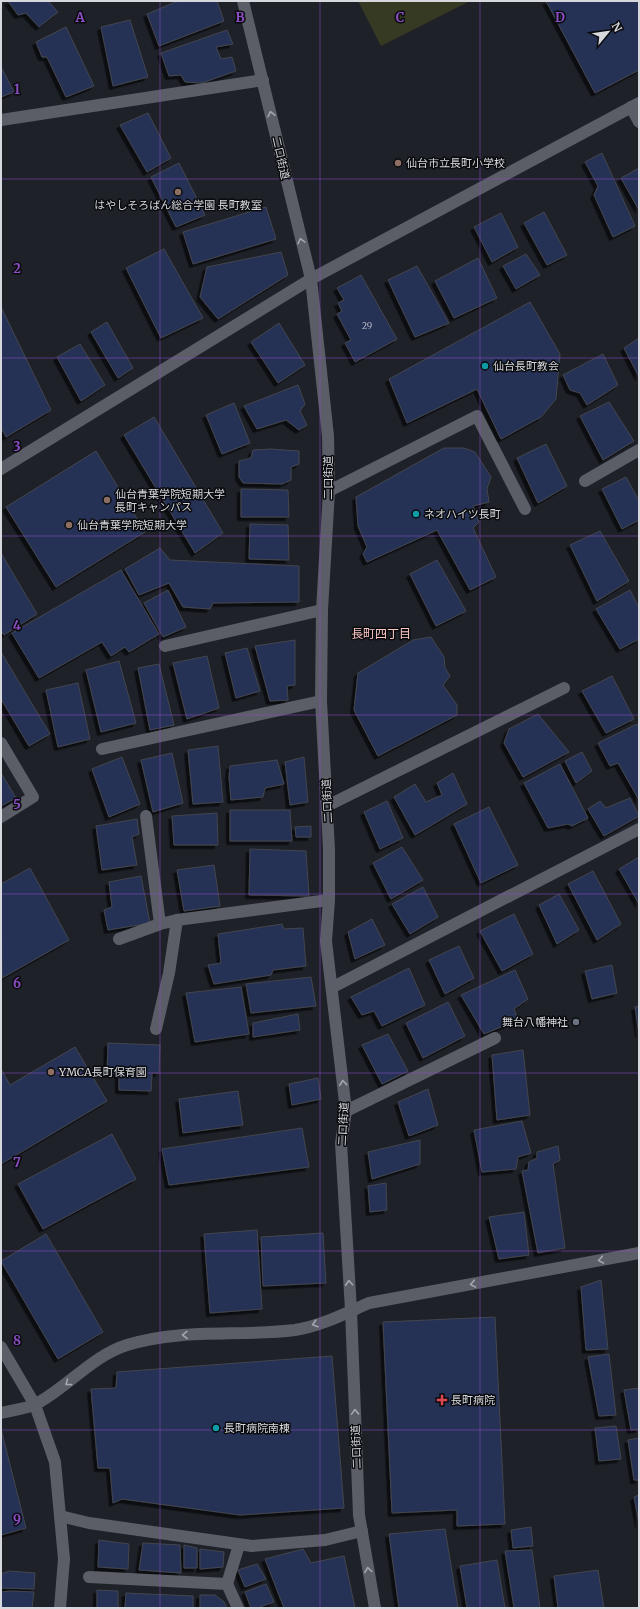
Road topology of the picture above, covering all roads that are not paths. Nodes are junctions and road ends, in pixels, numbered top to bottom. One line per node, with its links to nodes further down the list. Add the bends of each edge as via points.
1 (243, 1): 2 (street, 二口街道)
2 (263, 80): 4 (street); 6 (street, 二口街道, one-way to 2)
3 (635, 105): 5 (street); 6 (street)
4 (1, 120)
5 (639, 122)
6 (311, 279): 8 (street); 10 (street, 二口街道, via 328,436)
7 (639, 450): 9 (street)
8 (1, 469)
9 (585, 481)
10 (329, 491): 11 (street, via 477,416); 12 (street, 二口街道)
11 (525, 509)
12 (322, 610): 13 (street); 15 (street, 二口街道)
13 (165, 646)
14 (564, 688): 18 (street)
15 (321, 702): 17 (street); 18 (street, 二口街道)
16 (1, 743): 20 (street, via 33,797)
17 (102, 750)
18 (327, 806): 22 (street, 二口街道)
19 (146, 816): 24 (street)
20 (1, 817)
21 (639, 829): 26 (street)
22 (329, 900): 23 (street); 26 (street, 二口街道, via 326,940)
23 (177, 920): 24 (street); 27 (street, via 169,973)
24 (160, 924): 25 (street)
25 (119, 939)
26 (333, 987): 29 (street, 二口街道, one-way to 26)
27 (156, 1029)
28 (495, 1038): 29 (street)
29 (346, 1111): 31 (street, 二口街道, one-way to 29, via 341,1143)
30 (639, 1253): 31 (street, one-way to 31, via 369,1303)
31 (351, 1310): 33 (street, one-way to 33, via 296,1330 172,1335 126,1345 101,1357); 36 (street, 二口街道, one-way to 31, via 359,1515)
32 (1, 1347): 33 (street)
33 (35, 1405): 34 (street); 35 (street, via 55,1462)
34 (1, 1413)
35 (60, 1516): 37 (street, via 89,1523); 40 (street, via 64,1559)
36 (362, 1531): 37 (street, via 326,1540); 42 (street, 二口街道, one-way to 36)
37 (239, 1545): 39 (street)
38 (89, 1577): 39 (street)
39 (228, 1584): 41 (street)
40 (60, 1608)
41 (238, 1608)
42 (374, 1608)

